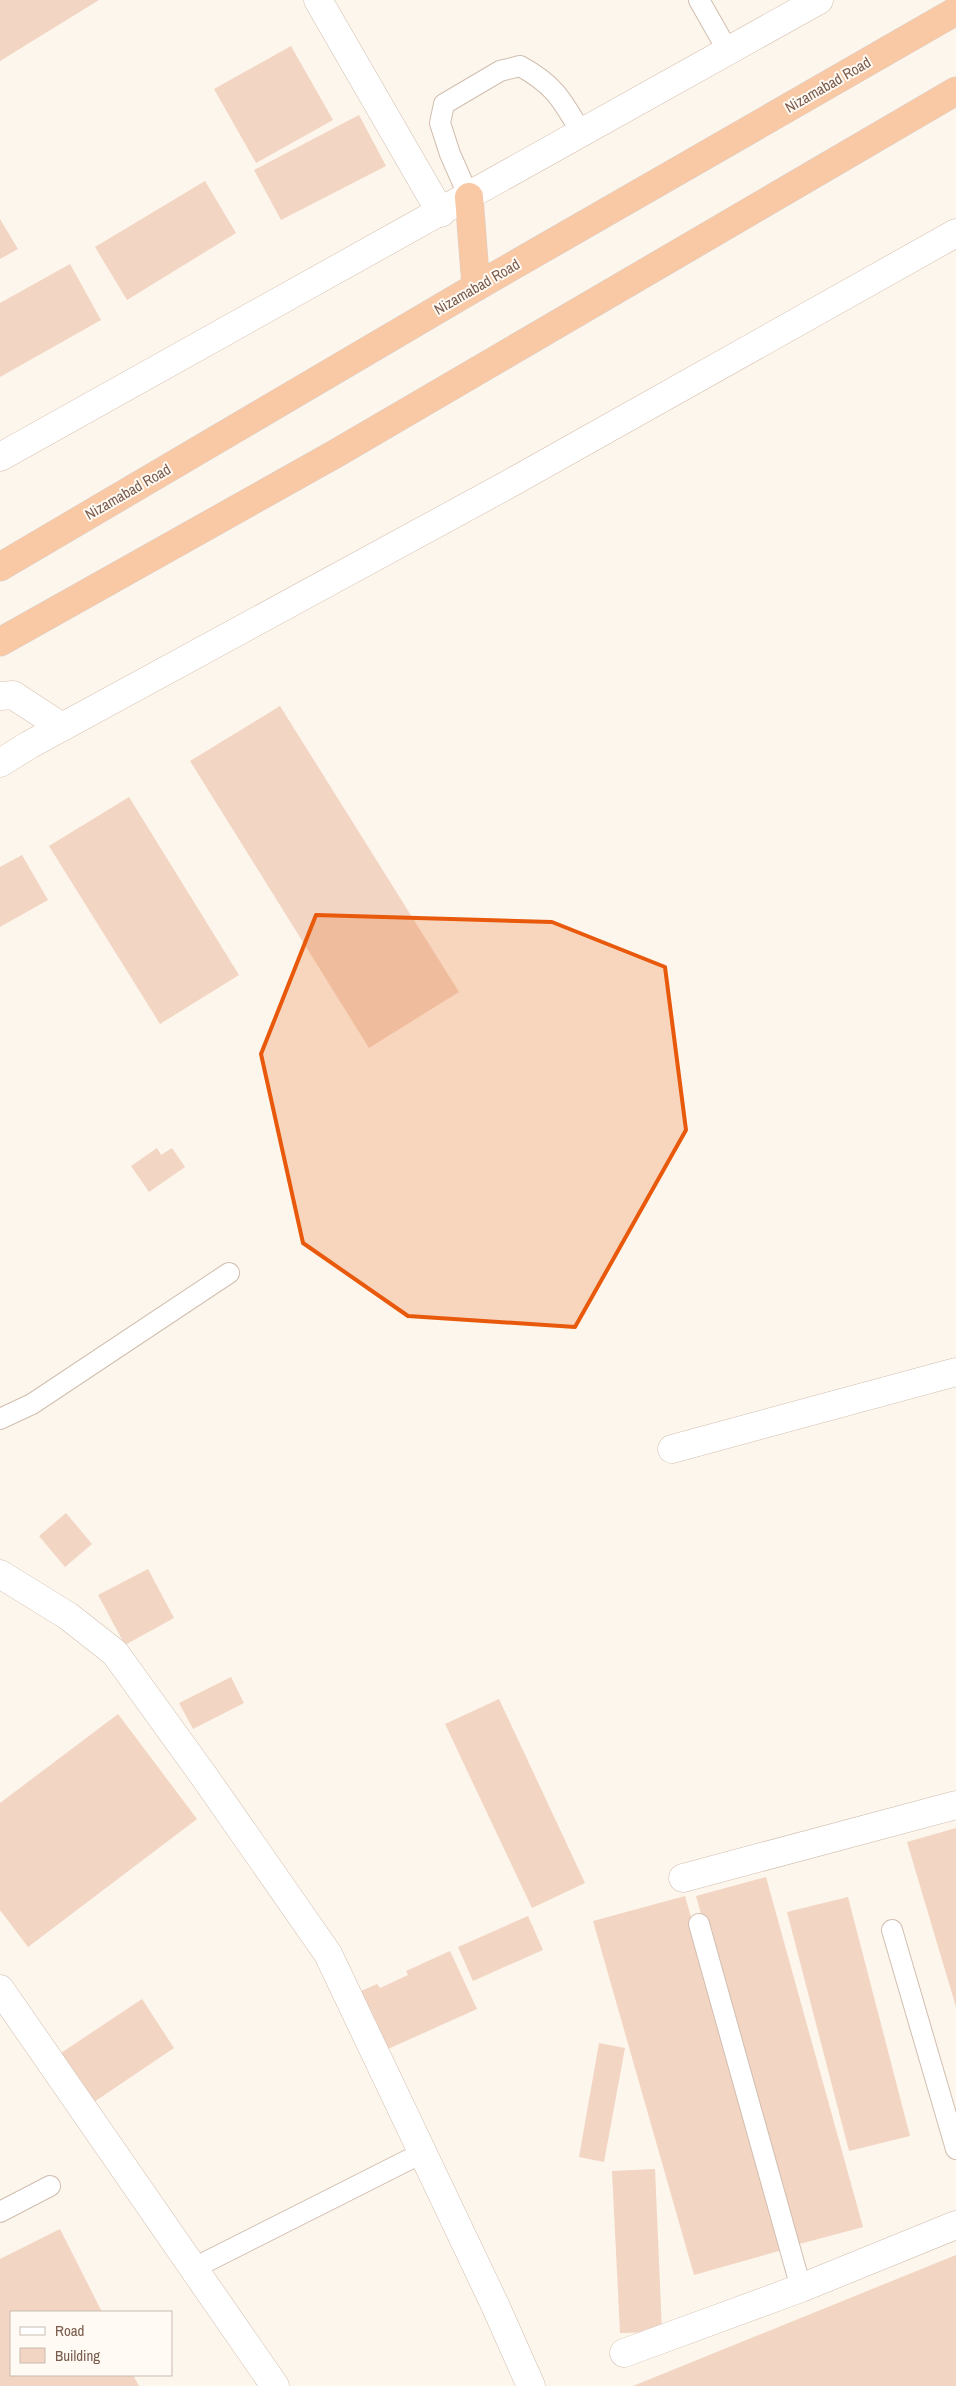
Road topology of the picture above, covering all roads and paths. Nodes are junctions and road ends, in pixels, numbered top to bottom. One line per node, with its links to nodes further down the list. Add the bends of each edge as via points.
1 (318, 0): 9 (street)
2 (699, 0): 5 (lane)
3 (819, 0): 5 (street)
4 (956, 11): 11 (highway, Nizamabad Road)
5 (728, 51): 7 (street)
6 (956, 92): 14 (highway, via 334,454)
7 (582, 134): 8 (street); 8 (lane, via 563,102 542,78 520,66 500,71 444,104 440,122 450,154)
8 (470, 197): 9 (street); 11 (highway)
9 (441, 213): 12 (street)
10 (956, 233): 16 (street, via 507,485)
11 (476, 287): 13 (highway, Nizamabad Road)
12 (0, 457)
13 (0, 567)
14 (0, 642)
15 (0, 696): 16 (street, via 13,695)
16 (62, 726): 17 (street)
17 (0, 764)
18 (229, 1273): 20 (lane, via 32,1404)
19 (956, 1372): 21 (street)
20 (0, 1420)
21 (672, 1449)
22 (0, 1574): 29 (street, via 68,1616 115,1652 328,1954)
23 (956, 1805): 24 (street)
24 (683, 1878)
25 (699, 1924): 34 (lane)
26 (892, 1930): 28 (lane)
27 (0, 1990): 33 (street)
28 (956, 2149)
29 (422, 2152): 33 (lane); 37 (street)
30 (50, 2186): 31 (lane)
31 (0, 2212)
32 (956, 2225): 34 (street)
33 (194, 2268): 36 (street)
34 (801, 2288): 35 (street)
35 (624, 2353)
36 (275, 2386)
37 (531, 2386)

